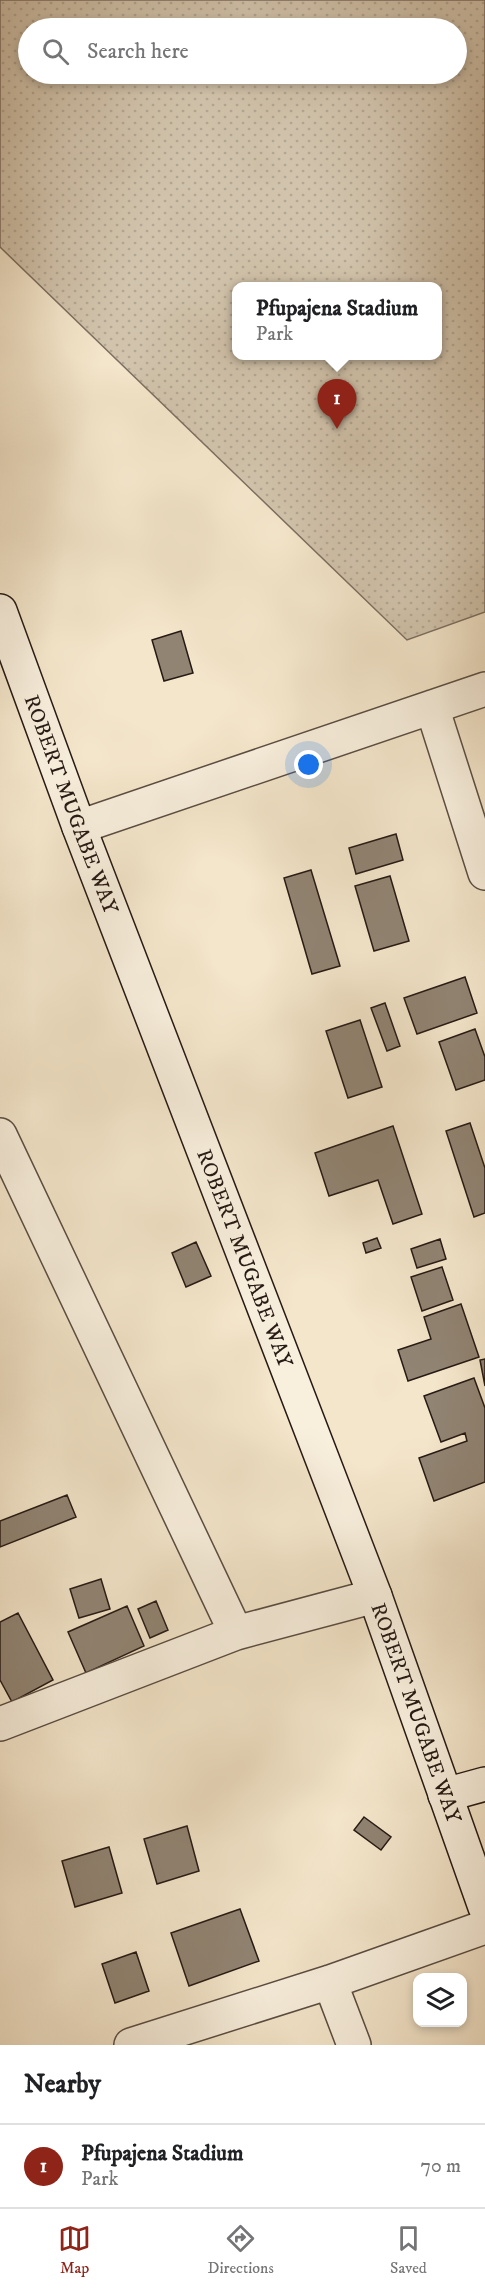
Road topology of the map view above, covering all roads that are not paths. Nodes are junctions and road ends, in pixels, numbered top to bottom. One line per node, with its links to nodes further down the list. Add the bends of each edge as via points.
1 (0, 611): 4 (street, ROBERT MUGABE WAY)
2 (485, 689): 3 (street)
3 (432, 707): 4 (street); 5 (street)
4 (79, 827): 7 (street, ROBERT MUGABE WAY)
5 (485, 873)
6 (0, 1135): 8 (street)
7 (375, 1596): 8 (street); 11 (street, ROBERT MUGABE WAY)
8 (236, 1633): 9 (street)
9 (0, 1724)
10 (485, 1784): 11 (street)
11 (445, 1795): 12 (street, ROBERT MUGABE WAY)
12 (485, 1907)
13 (485, 1926): 14 (street)
14 (330, 1982): 15 (street); 16 (street)
15 (131, 2045)
16 (354, 2045)

